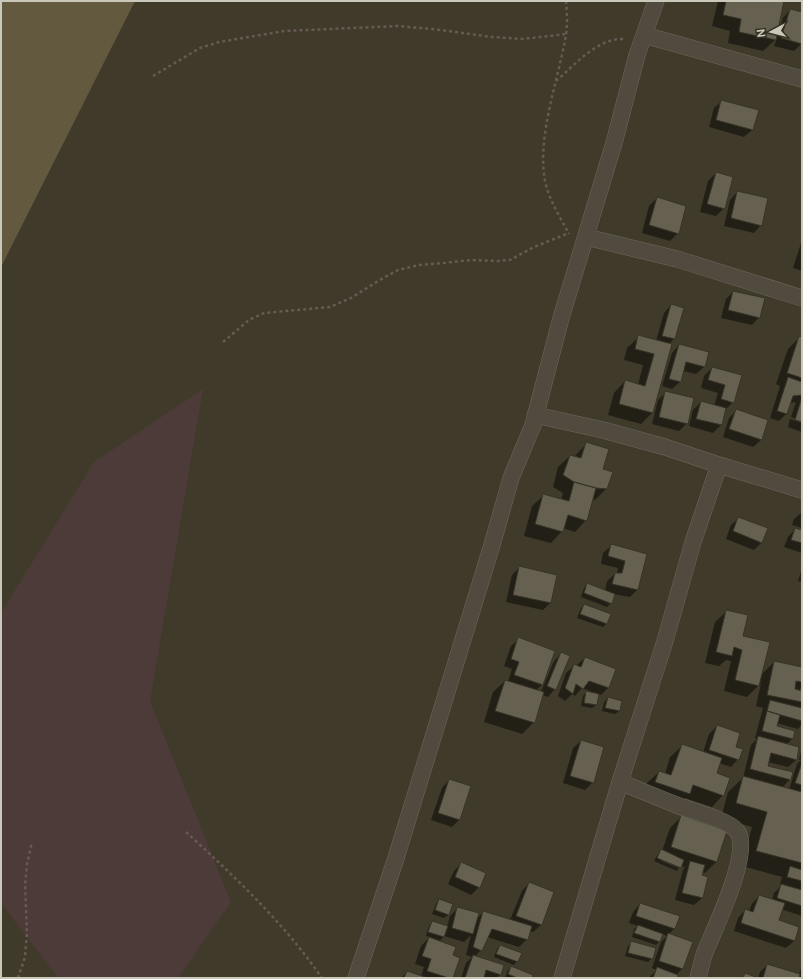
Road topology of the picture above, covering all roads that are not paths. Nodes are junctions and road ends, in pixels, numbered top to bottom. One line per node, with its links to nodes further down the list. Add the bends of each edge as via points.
1 (656, 1): 2 (street)
2 (642, 39): 3 (street); 4 (street)
3 (802, 79)
4 (586, 238): 5 (street, via 677,259); 6 (street)
5 (802, 298)
6 (535, 415): 7 (street, via 665,447); 10 (street, via 511,478 396,858)
7 (719, 466): 8 (street); 9 (street, via 693,542)
8 (802, 490)
9 (620, 782): 11 (street); 12 (street, via 726,822 737,830 740,836 737,869 704,955)
10 (356, 978)
11 (562, 978)
12 (698, 978)

